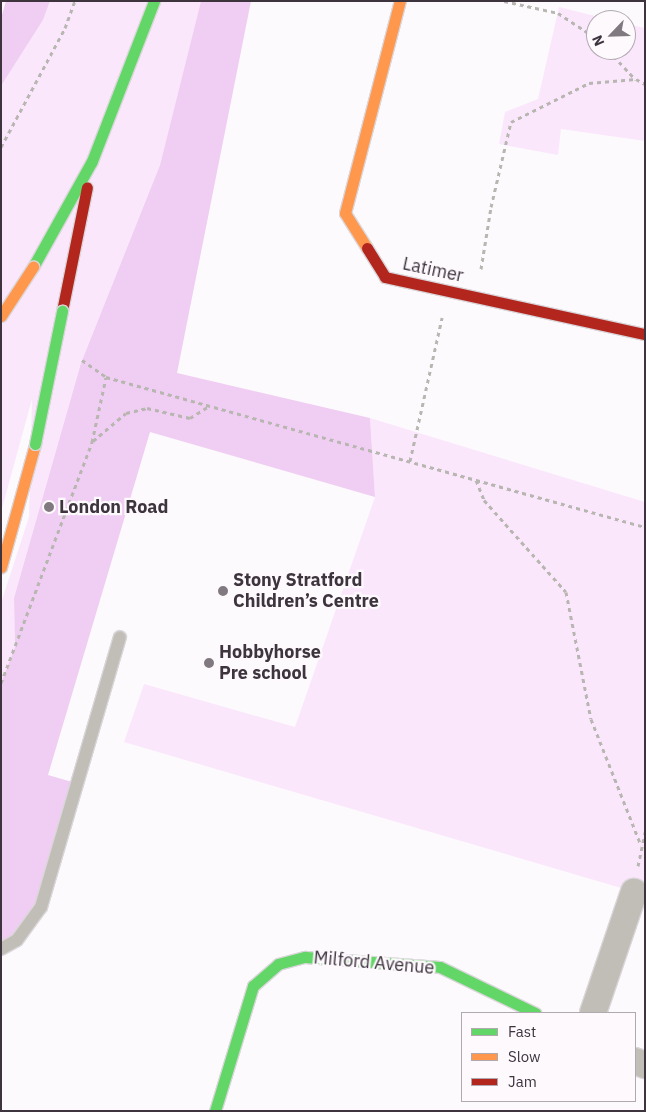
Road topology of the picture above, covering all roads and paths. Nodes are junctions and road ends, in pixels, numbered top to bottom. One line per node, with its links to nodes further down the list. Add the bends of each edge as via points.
1 (75, 1): 9 (path, via 65,28)
2 (154, 1): 10 (street)
3 (400, 1): 11 (street, Latimer, via 344,213 385,277)
4 (504, 1): 5 (path, via 558,13)
5 (586, 31)
6 (618, 60): 7 (path)
7 (636, 79): 8 (path); 12 (path, via 589,83 511,122)
8 (645, 84)
9 (1, 147)
10 (92, 161): 13 (street, bridge); 20 (street, bridge, via 35,444)
11 (448, 291): 12 (street, Latimer); 17 (path)
12 (475, 297): 14 (street, Latimer)
13 (1, 316)
14 (645, 334)
15 (210, 406): 16 (path, via 190,418 147,408 126,413); 16 (path, via 106,377); 17 (path)
16 (92, 442): 22 (path)
17 (410, 462): 18 (path)
18 (476, 480): 19 (path); 23 (path, via 484,500 566,592 591,719)
19 (645, 527)
20 (1, 567)
21 (120, 637): 25 (lane, via 41,907 17,940)
22 (1, 683)
23 (641, 846)
24 (634, 892): 27 (street)
25 (1, 949)
26 (533, 1012): 28 (street, Milford Avenue, via 440,967 305,957 278,964 253,986)
27 (593, 1012)
28 (216, 1111)

